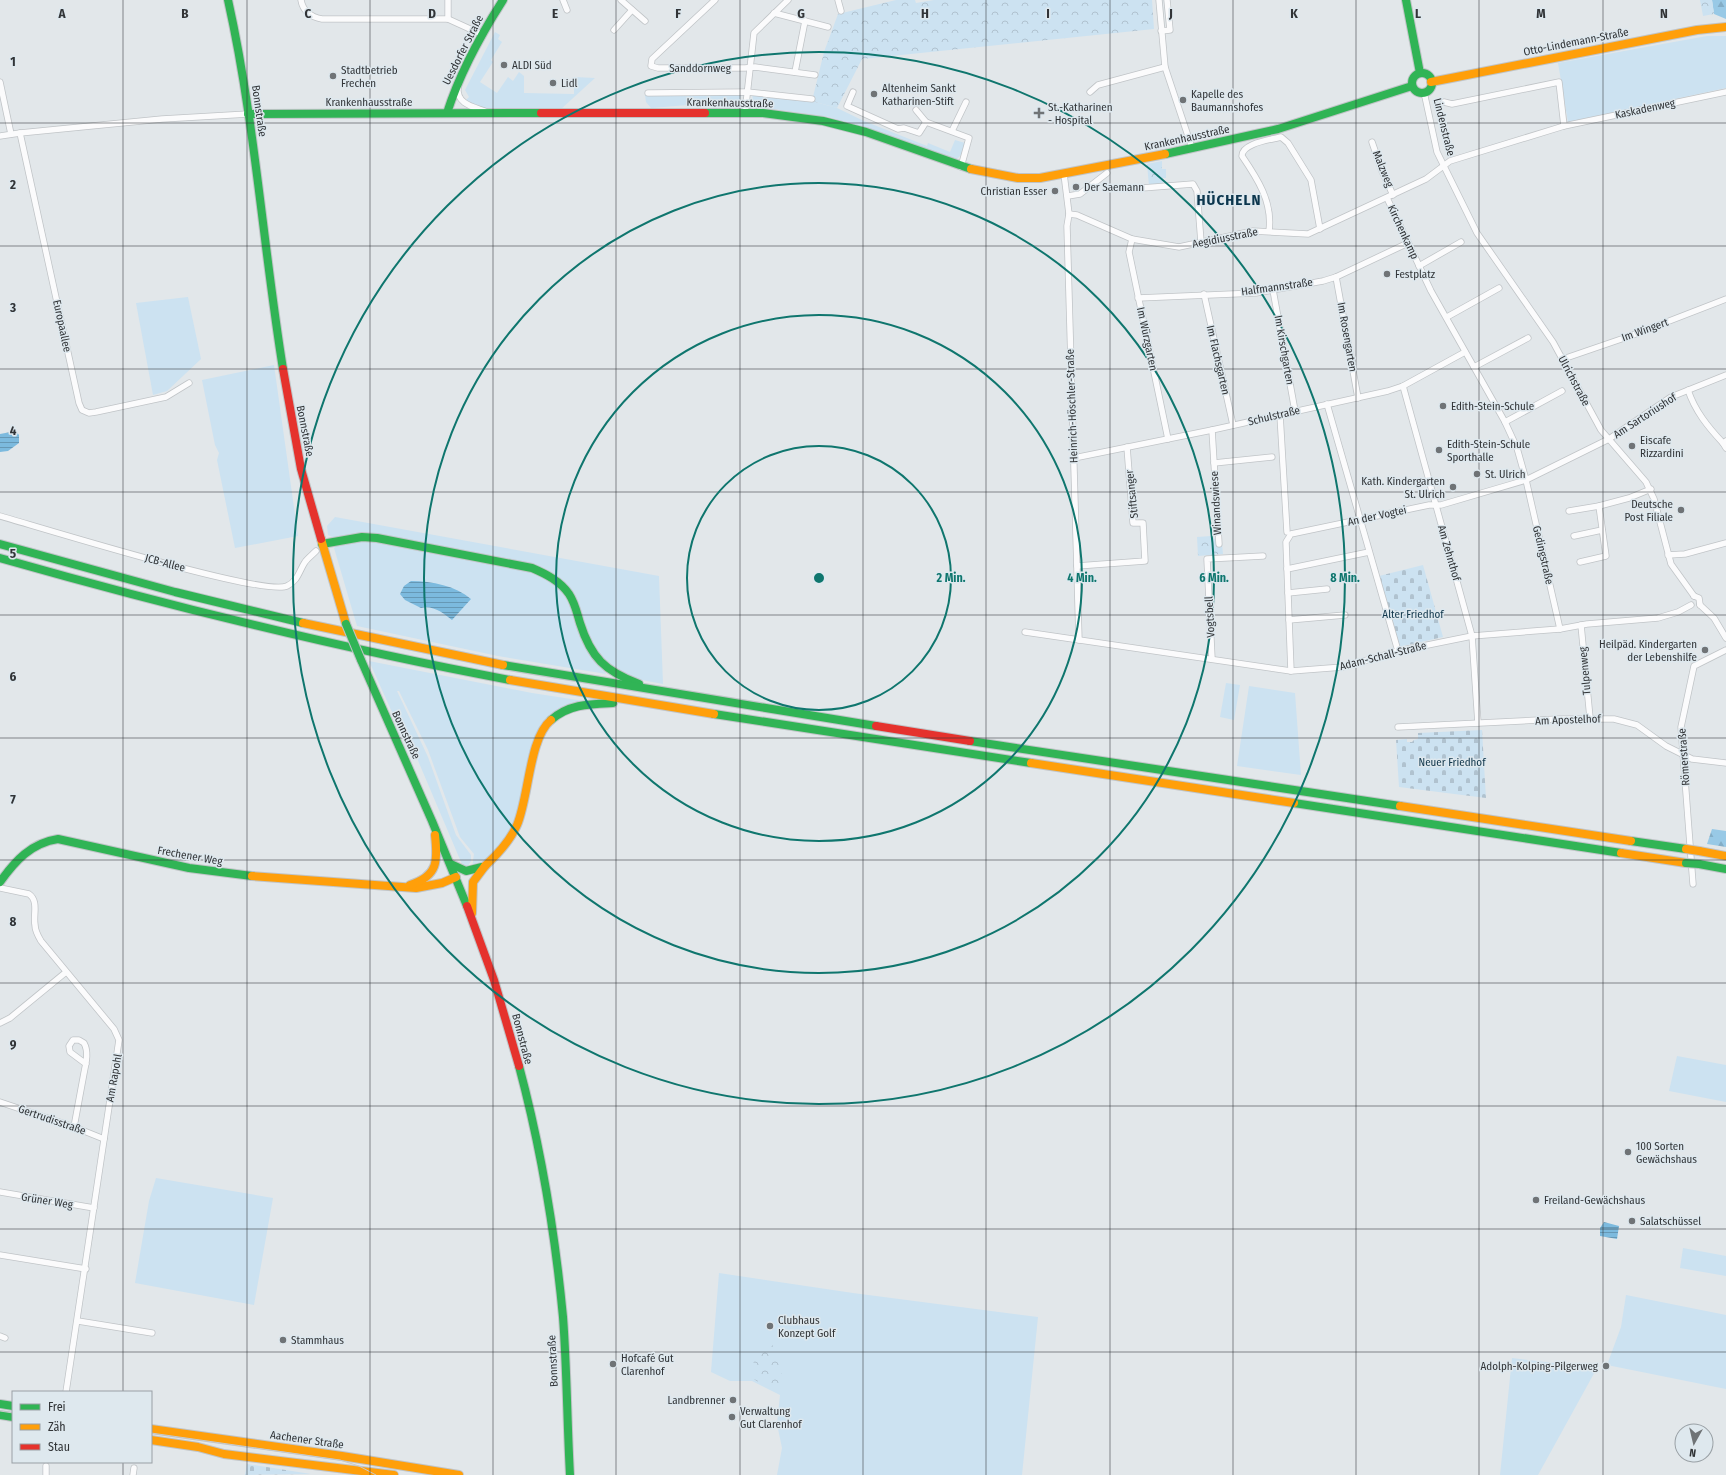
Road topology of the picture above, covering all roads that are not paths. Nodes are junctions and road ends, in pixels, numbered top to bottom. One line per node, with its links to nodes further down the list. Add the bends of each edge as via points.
1 (228, 0): 47 (main road, Bonnstraße)
2 (301, 0): 17 (street, via 306,12 322,19)
3 (448, 0): 17 (street)
4 (503, 0): 24 (main road, Uesdorfer Straße)
5 (563, 0): 13 (street)
6 (621, 0): 14 (street)
7 (715, 0): 26 (street, Sanddornweg, via 652,59 650,65 658,68)
8 (788, 0): 16 (street)
9 (838, 0): 15 (street)
10 (1159, 0): 23 (street)
11 (1167, 0): 23 (street, via 1170,30)
12 (1406, 0): 28 (main road)
13 (566, 10)
14 (632, 10): 18 (street); 22 (street)
15 (841, 11)
16 (774, 13): 19 (street); 26 (street, via 754,33)
17 (448, 19): 24 (street)
18 (645, 21)
19 (805, 21): 20 (street); 27 (street)
20 (828, 27)
21 (1726, 27): 32 (main road, Otto-Lindemann-Straße, via 1697,30)
22 (614, 30)
23 (1161, 31): 25 (street)
24 (481, 34): 30 (main road, Uesdorfer Straße)
25 (1165, 67): 37 (street, via 1098,85); 55 (street)
26 (750, 68): 27 (street, Sanddornweg); 35 (street)
27 (795, 72): 29 (street, Sanddornweg)
28 (1420, 73): 32 (main road, via 1426,74); 33 (main road, via 1412,80)
29 (815, 75)
30 (459, 80): 44 (main road, Uesdorfer Straße); 45 (street, Krankenhausstraße, via 458,91 462,100)
31 (0, 82): 52 (street)
32 (1431, 82): 38 (main road, via 1431,87)
33 (1412, 86): 38 (main road, via 1417,92); 55 (main road, Krankenhausstraße, via 1278,129)
34 (648, 92): 35 (street)
35 (747, 92): 40 (street); 46 (street)
36 (853, 92): 48 (street, via 847,106 898,129 904,128 919,133)
37 (1090, 92)
38 (1424, 92): 56 (street, Lindenstraße, via 1437,152)
39 (1726, 92): 49 (street, Kaskadenweg)
40 (812, 99)
41 (966, 102): 50 (street)
42 (1444, 102): 49 (street, via 1452,104 1559,82)
43 (916, 110): 48 (street)
44 (447, 113): 45 (main road, Krankenhausstraße); 47 (main road, Krankenhausstraße)
45 (489, 113): 46 (main road, Krankenhausstraße)
46 (745, 113): 57 (main road, Krankenhausstraße, via 790,116 844,126)
47 (248, 114): 51 (street, via 162,118); 114 (main road, Bonnstraße, via 287,398 301,469)
48 (926, 122): 50 (street)
49 (1564, 126): 56 (street, Kaskadenweg, via 1450,161)
50 (952, 131): 57 (street, via 969,138)
51 (20, 133): 52 (street); 84 (street, Europaallee, via 82,410 96,412 166,396)
52 (11, 134): 53 (street)
53 (0, 136)
54 (1372, 142): 61 (street, Malzweg)
55 (1192, 148): 59 (main road, Krankenhausstraße)
56 (1443, 166): 61 (street, Aegidiusstraße, via 1426,179); 81 (street, Ulrichstraße, via 1477,233)
57 (961, 167): 59 (main road, Krankenhausstraße, via 1018,178)
58 (1107, 173): 62 (street, via 1080,194)
59 (1064, 174): 62 (street, Heinrich-Höschler-Straße)
60 (1142, 188): 68 (street, via 1190,183 1196,186)
61 (1393, 195): 63 (street, Aegidiusstraße)
62 (1068, 196): 64 (street, Heinrich-Höschler-Straße)
63 (1387, 198): 65 (street, Aegidiusstraße); 70 (street, Kirchenkamp)
64 (1069, 214): 67 (street, Aegidiusstraße); 100 (street, Heinrich-Höschler-Straße, via 1066,226)
65 (1320, 229): 66 (street, Aegidiusstraße, via 1308,234); 66 (street, via 1311,180 1288,143 1281,137 1246,147 1242,153 1266,200)
66 (1269, 231): 68 (street, Aegidiusstraße, via 1253,231)
67 (1132, 239): 68 (street, Aegidiusstraße, via 1179,247); 76 (street, Im Würzgarten, via 1129,252)
68 (1201, 242)
69 (1461, 242): 71 (street, Kirchenkamp)
70 (1408, 243): 71 (street, Kirchenkamp); 72 (street, Halfmannstraße)
71 (1419, 266): 78 (street, Kirchenkamp)
72 (1336, 277): 74 (street, Halfmannstraße); 88 (street, Im Rosengarten)
73 (1499, 288): 78 (street)
74 (1273, 290): 75 (street, Halfmannstraße, via 1256,293); 90 (street, Im Kirschgarten)
75 (1204, 294): 76 (street, Halfmannstraße); 93 (street, Im Flachsgarten)
76 (1138, 298): 95 (street, Im Würzgarten)
77 (1726, 299): 81 (street, Im Wingert)
78 (1447, 316): 80 (street, Kirchenkamp)
79 (1528, 338): 82 (street)
80 (1465, 352): 82 (street, Kirchenkamp); 85 (street, Schulstraße)
81 (1563, 359): 96 (street, Ulrichstraße, via 1591,414)
82 (1474, 367): 92 (street, Kirchenkamp)
83 (1726, 375): 86 (street, Am Sartoriushof)
84 (189, 383)
85 (1403, 386): 88 (street, Schulstraße); 104 (street, Am Zehnthof)
86 (1688, 390): 96 (street, Am Sartoriushof, via 1667,399); 97 (street, via 1698,412)
87 (1562, 391): 92 (street)
88 (1358, 398): 89 (street, Schulstraße)
89 (1328, 404): 90 (street, Schulstraße); 108 (street)
90 (1295, 411): 91 (street, Schulstraße)
91 (1280, 414): 93 (street, Schulstraße); 110 (street)
92 (1505, 422): 102 (street, Kirchenkamp, via 1517,448)
93 (1233, 425): 94 (street, Schulstraße)
94 (1212, 430): 95 (street, Schulstraße); 101 (street, Winandswiese)
95 (1168, 439): 98 (street, Schulstraße)
96 (1608, 439): 102 (street, An der Vogtei); 103 (street, Ulrichstraße, via 1636,468)
97 (1725, 444)
98 (1127, 447): 100 (street, Schulstraße); 122 (street, Stiftsanger, via 1133,523 1143,522 1145,561)
99 (1272, 457): 101 (street, Winandswiese)
100 (1074, 458): 122 (street, Heinrich-Höschler-Straße)
101 (1214, 463): 115 (street, Winandswiese)
102 (1526, 480): 104 (street, An der Vogtei, via 1441,505); 132 (street, Gedingstraße)
103 (1651, 490): 105 (street); 118 (street, Ulrichstraße)
104 (1435, 504): 108 (street, An der Vogtei); 134 (street, Am Zehnthof)
105 (1599, 506): 106 (street); 109 (street)
106 (1569, 511)
107 (0, 516): 116 (street, JCB-Allee, via 180,567 259,585 286,586 297,579 305,563)
108 (1360, 520): 117 (street); 123 (street, An der Vogtei, via 1291,534 1286,542)
109 (1602, 530): 111 (street); 121 (street, via 1606,556)
110 (1287, 532)
111 (1574, 536)
112 (1726, 543): 118 (street, via 1685,554)
113 (0, 544): 141 (main road, via 165,590 309,625 488,662)
114 (322, 544): 141 (main road, via 362,537 377,538 532,568 553,577 567,591 588,646 599,662 620,677); 148 (main road, Bonnstraße, bridge, via 346,624)
115 (1219, 544)
116 (316, 551)
117 (1369, 552): 123 (street); 138 (street)
118 (1668, 555): 126 (street, Ulrichstraße, via 1671,564)
119 (1262, 556): 139 (street, Vogtsbell, via 1207,559)
120 (0, 558): 142 (main road, via 121,592 311,640 499,678)
121 (1580, 562)
122 (1077, 566): 136 (street, Heinrich-Höschler-Straße)
123 (1287, 569): 125 (street, An der Vogtei)
124 (1327, 589): 125 (street)
125 (1288, 593): 130 (street, An der Vogtei)
126 (1694, 596): 127 (street, via 1690,599); 128 (street, via 1701,600)
127 (1690, 605): 128 (street, via 1695,608); 131 (street, Adam-Schall-Straße, via 1674,614 1658,618)
128 (1700, 605): 135 (street, via 1711,615)
129 (1345, 615): 130 (street)
130 (1289, 620): 140 (street, An der Vogtei)
131 (1581, 625): 132 (street, Adam-Schall-Straße); 143 (street, Tulpenweg)
132 (1560, 629): 134 (street, Adam-Schall-Straße)
133 (1025, 632): 136 (street, Adam-Schall-Straße)
134 (1472, 636): 138 (street, Adam-Schall-Straße); 144 (street, Am Zehnthof)
135 (1726, 638)
136 (1079, 640): 139 (street, Adam-Schall-Straße)
137 (1726, 650): 146 (street, Römerstraße, via 1692,669 1681,727)
138 (1398, 651): 140 (street, Adam-Schall-Straße, via 1343,667)
139 (1212, 659): 140 (street, Adam-Schall-Straße)
140 (1291, 671)
141 (664, 692): 149 (main road, bridge, via 932,736)
142 (647, 704): 151 (main road, via 585,703 570,707 554,717 537,740 515,830 504,847); 152 (main road, bridge)
143 (1590, 718): 144 (street, Am Apostelhof); 146 (street, Am Apostelhof, via 1627,722 1645,730)
144 (1478, 723): 145 (street, Am Apostelhof)
145 (1398, 727)
146 (1683, 755): 147 (street, Am Apostelhof, via 1692,759); 155 (street, Römerstraße)
147 (1726, 763)
148 (433, 825): 150 (main road, Bonnstraße); 157 (main road, Frechener Weg, via 438,859 432,873 418,883)
149 (1726, 856)
150 (449, 861): 151 (main road, via 457,869 467,872); 153 (main road, Bonnstraße)
151 (485, 866): 158 (main road, via 473,882)
152 (1726, 869)
153 (456, 877): 157 (main road, Frechener Weg, via 424,887); 158 (main road, Bonnstraße)
154 (0, 882): 157 (main road, Frechener Weg, via 26,851 42,842 58,839 189,868 275,879)
155 (1693, 884)
156 (0, 888): 159 (street, Am Rapohl, via 32,896 36,932)
157 (396, 888)
158 (472, 919): 186 (main road, Bonnstraße, via 502,1006 542,1169 561,1303)
159 (66, 972): 160 (street, via 10,1018); 164 (street, Am Rapohl, via 114,1030 119,1040)
160 (0, 1023)
161 (86, 1064): 163 (street)
162 (0, 1102): 163 (street, Gertrudisstraße)
163 (74, 1127): 164 (street, Gertrudisstraße)
164 (104, 1139): 166 (street, Am Rapohl)
165 (0, 1192): 166 (street, Grüner Weg)
166 (94, 1208): 168 (street, Am Rapohl)
167 (0, 1254): 168 (street)
168 (86, 1269): 169 (street, Am Rapohl)
169 (78, 1321): 170 (street); 171 (street, Am Rapohl)
170 (152, 1333)
171 (66, 1391)
172 (0, 1404): 173 (main road)
173 (12, 1406)
174 (0, 1415): 175 (main road)
175 (12, 1417)
176 (152, 1429): 178 (main road, Aachener Straße)
177 (152, 1440): 179 (main road, Aachener Straße, via 198,1447)
178 (234, 1441): 179 (main road, via 238,1445 236,1449); 185 (main road, Aachener Straße)
179 (218, 1453): 184 (main road, Aachener Straße)
180 (46, 1466): 182 (street)
181 (134, 1468): 183 (street)
182 (46, 1475)
183 (133, 1475)
184 (394, 1475)
185 (459, 1475)
186 (570, 1475)

